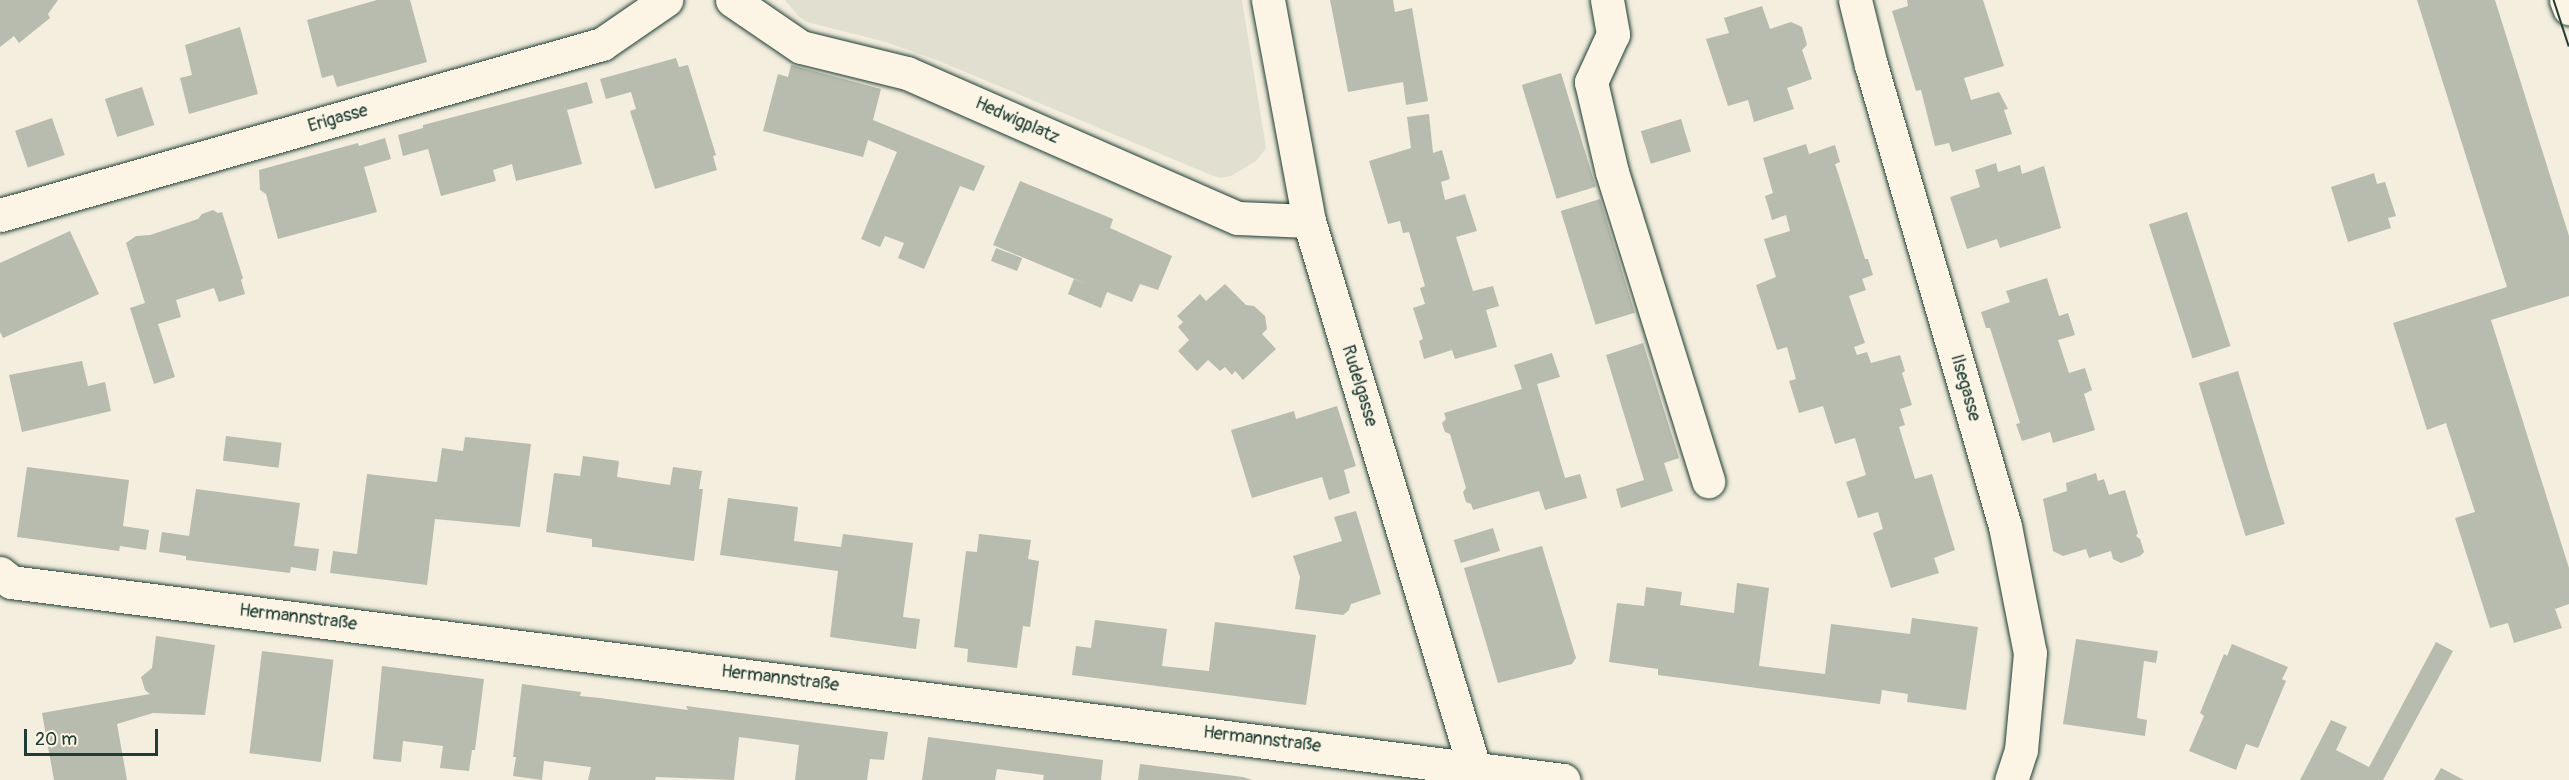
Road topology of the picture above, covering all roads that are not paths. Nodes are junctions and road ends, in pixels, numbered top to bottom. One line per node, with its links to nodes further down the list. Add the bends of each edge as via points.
1 (666, 0): 8 (street, Erigasse, via 602,44)
2 (732, 0): 9 (street, Hedwigplatz, via 801,47 907,73 1238,218)
3 (1268, 0): 9 (street, Rudelgasse)
4 (1606, 0): 10 (street, via 1613,34 1591,81 1612,172)
5 (1855, 0): 14 (street, Ilsegasse, via 2007,538 2030,654 2021,750)
6 (2566, 0): 7 (street)
7 (2569, 8)
8 (0, 215)
9 (1309, 221): 12 (street, Rudelgasse)
10 (1708, 481)
11 (0, 573): 12 (street, Hermannstraße, via 11,582)
12 (1474, 767): 13 (street, Hermannstraße)
13 (1563, 780)
14 (2011, 780)

